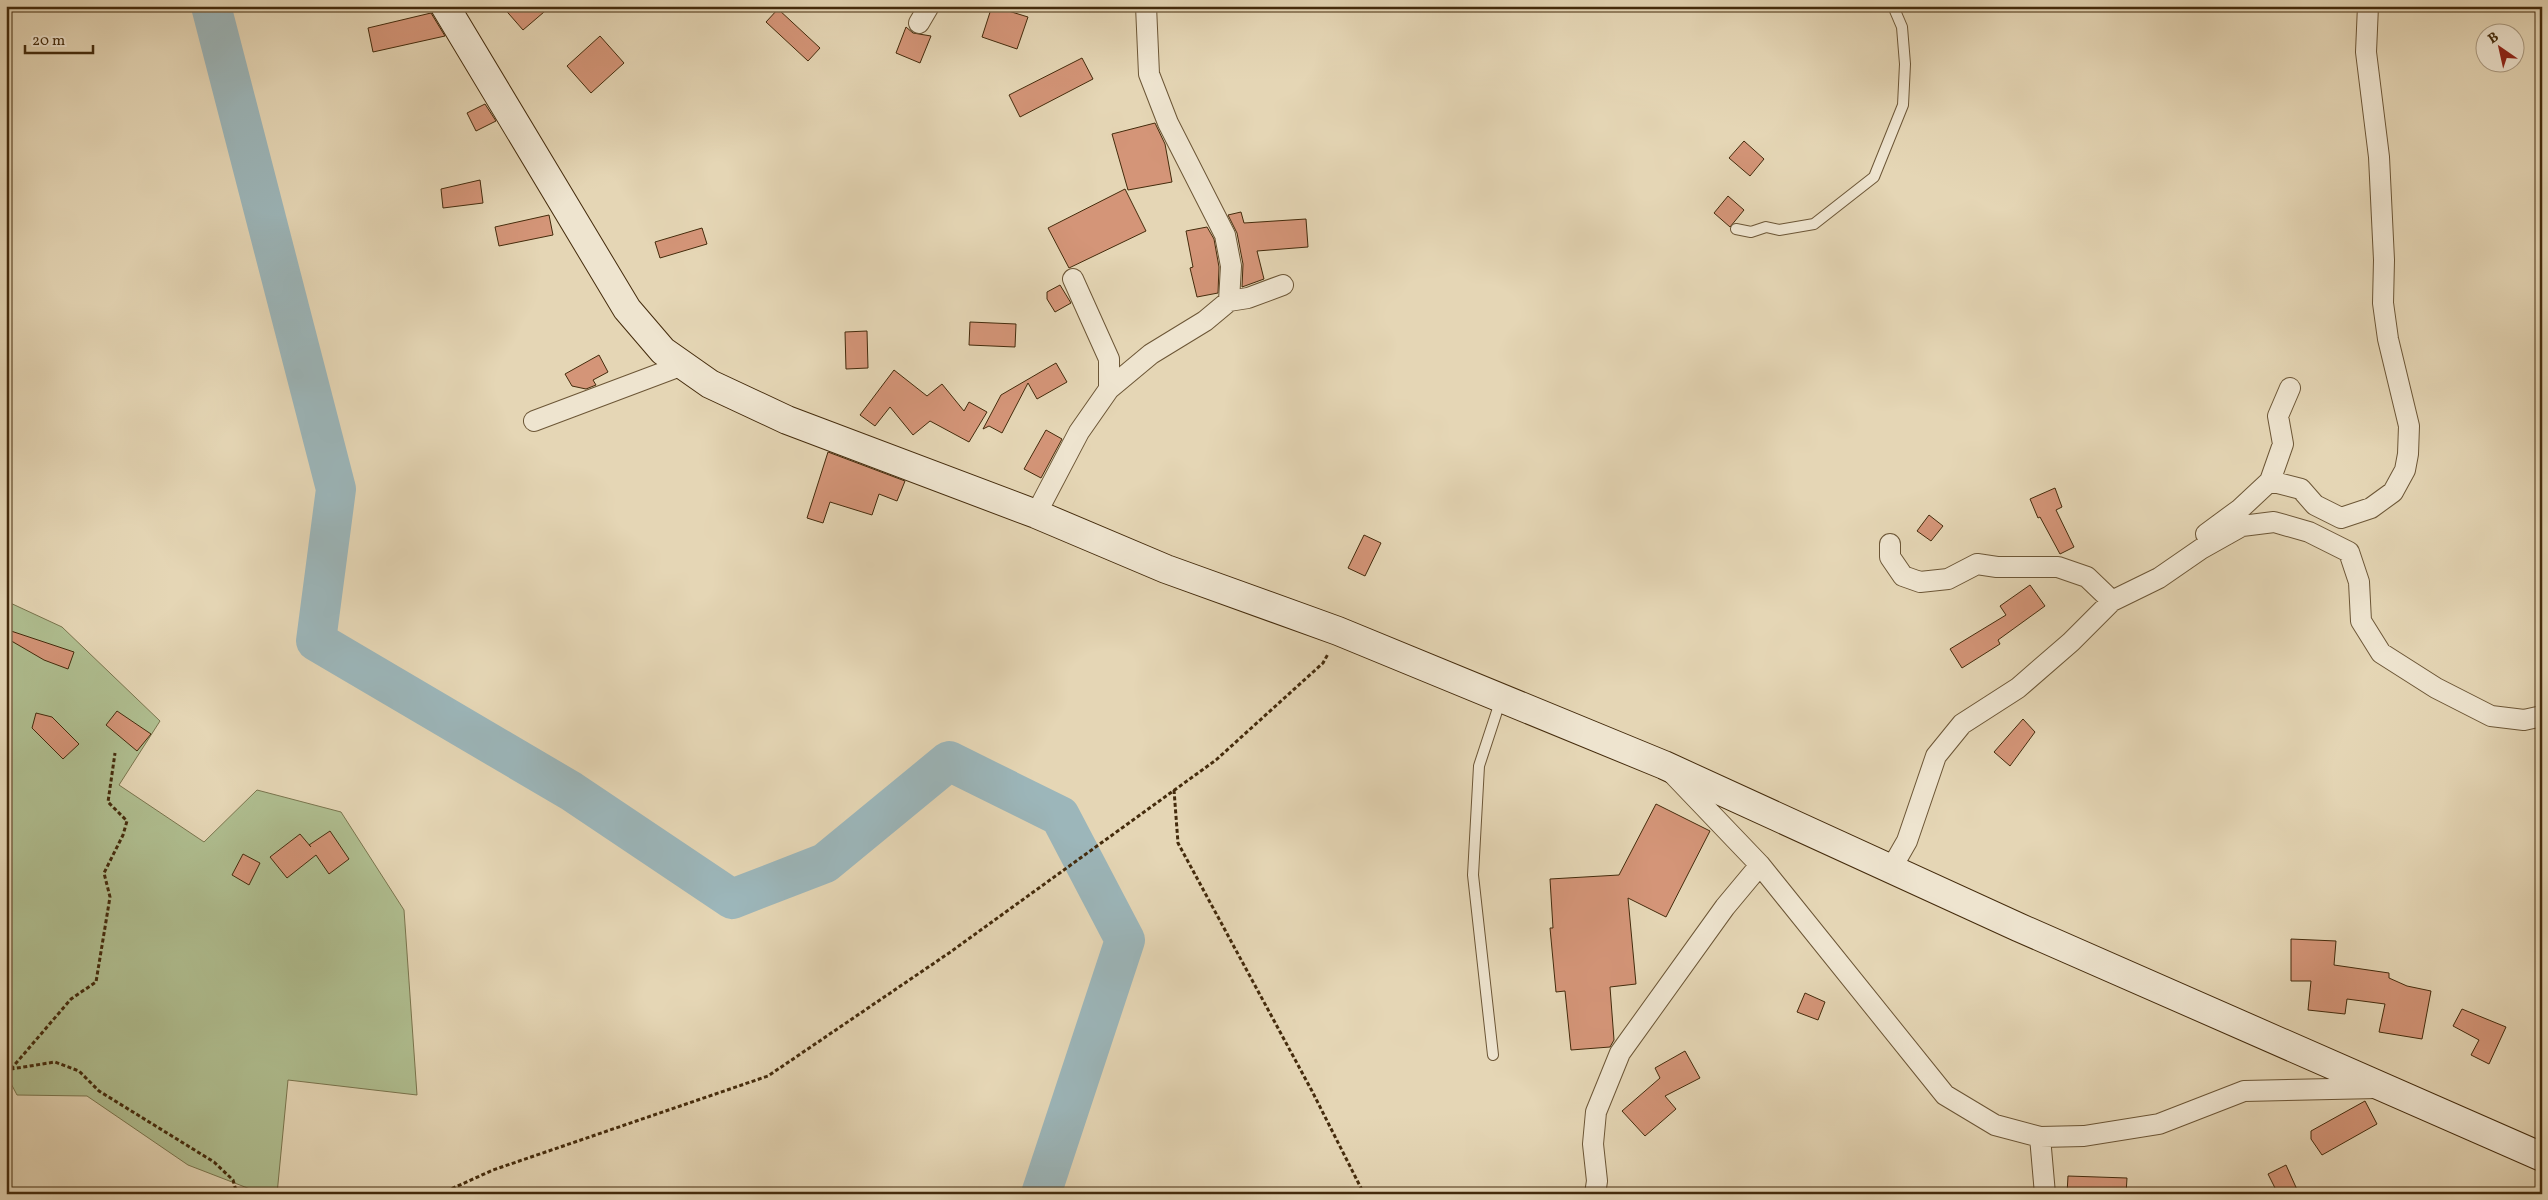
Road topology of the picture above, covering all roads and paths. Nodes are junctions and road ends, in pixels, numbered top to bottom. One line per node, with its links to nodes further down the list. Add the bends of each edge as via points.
1 (445, 6): 10 (street, via 627,309 663,351)
2 (1130, 6): 5 (street)
3 (1893, 6): 6 (lane, via 1902,27 1903,105 1874,177 1814,224 1779,230 1766,227 1751,232)
4 (2368, 6): 14 (street, via 2366,52 2378,157 2383,303 2388,339 2409,426 2405,470 2393,492 2371,508 2341,518 2315,505 2301,489)
5 (1145, 14): 9 (street, via 1149,74 1168,123 1225,234 1231,266)
6 (1736, 229)
7 (1073, 279): 11 (street, via 1109,359)
8 (1283, 285): 9 (street, via 1248,298)
9 (1229, 301): 11 (street, via 1205,321 1151,354)
10 (683, 365): 13 (street); 15 (street, via 710,384 787,420)
11 (1109, 388): 15 (street, via 1079,432)
12 (2290, 388): 14 (street, via 2278,416 2283,444)
13 (534, 421)
14 (2270, 481): 17 (street, via 2240,509 2181,554)
15 (1036, 514): 19 (street, via 1166,569)
16 (1890, 544): 18 (street, via 1890,557 1903,576 1920,582 1948,579 1977,564 2058,567 2088,577)
17 (2159, 578): 18 (street); 21 (street, via 2242,526 2274,522 2309,532 2349,552 2359,582 2360,621 2381,653 2436,688 2490,716 2524,720)
18 (2112, 601): 26 (street, via 2018,688 1957,730 1936,756 1907,841)
19 (1338, 631): 20 (street); 24 (path, via 1324,663 1216,760)
20 (1502, 698): 23 (street); 27 (lane, via 1479,766 1473,874)
21 (2542, 716)
22 (115, 753): 28 (path, via 108,802 127,821 104,873 110,897 96,982 71,999)
23 (1664, 765): 25 (street); 26 (street)
24 (1174, 790): 34 (path, via 949,953 768,1076 493,1170); 35 (path, via 1178,843)
25 (1760, 865): 31 (street, via 1945,1095 1995,1125); 36 (street, via 1725,907 1620,1053 1596,1112 1593,1144 1597,1181)
26 (1891, 869): 30 (street)
27 (1493, 1055)
28 (11, 1069): 29 (path); 33 (path, via 56,1062 79,1071 100,1091 214,1162 233,1180)
29 (6, 1074)
30 (2384, 1088): 31 (street, via 2244,1091 2159,1124 2084,1136); 32 (street)
31 (2040, 1137): 37 (street)
32 (2542, 1157)
33 (237, 1194)
34 (440, 1194)
35 (1364, 1194)
36 (1595, 1194)
37 (2045, 1194)

